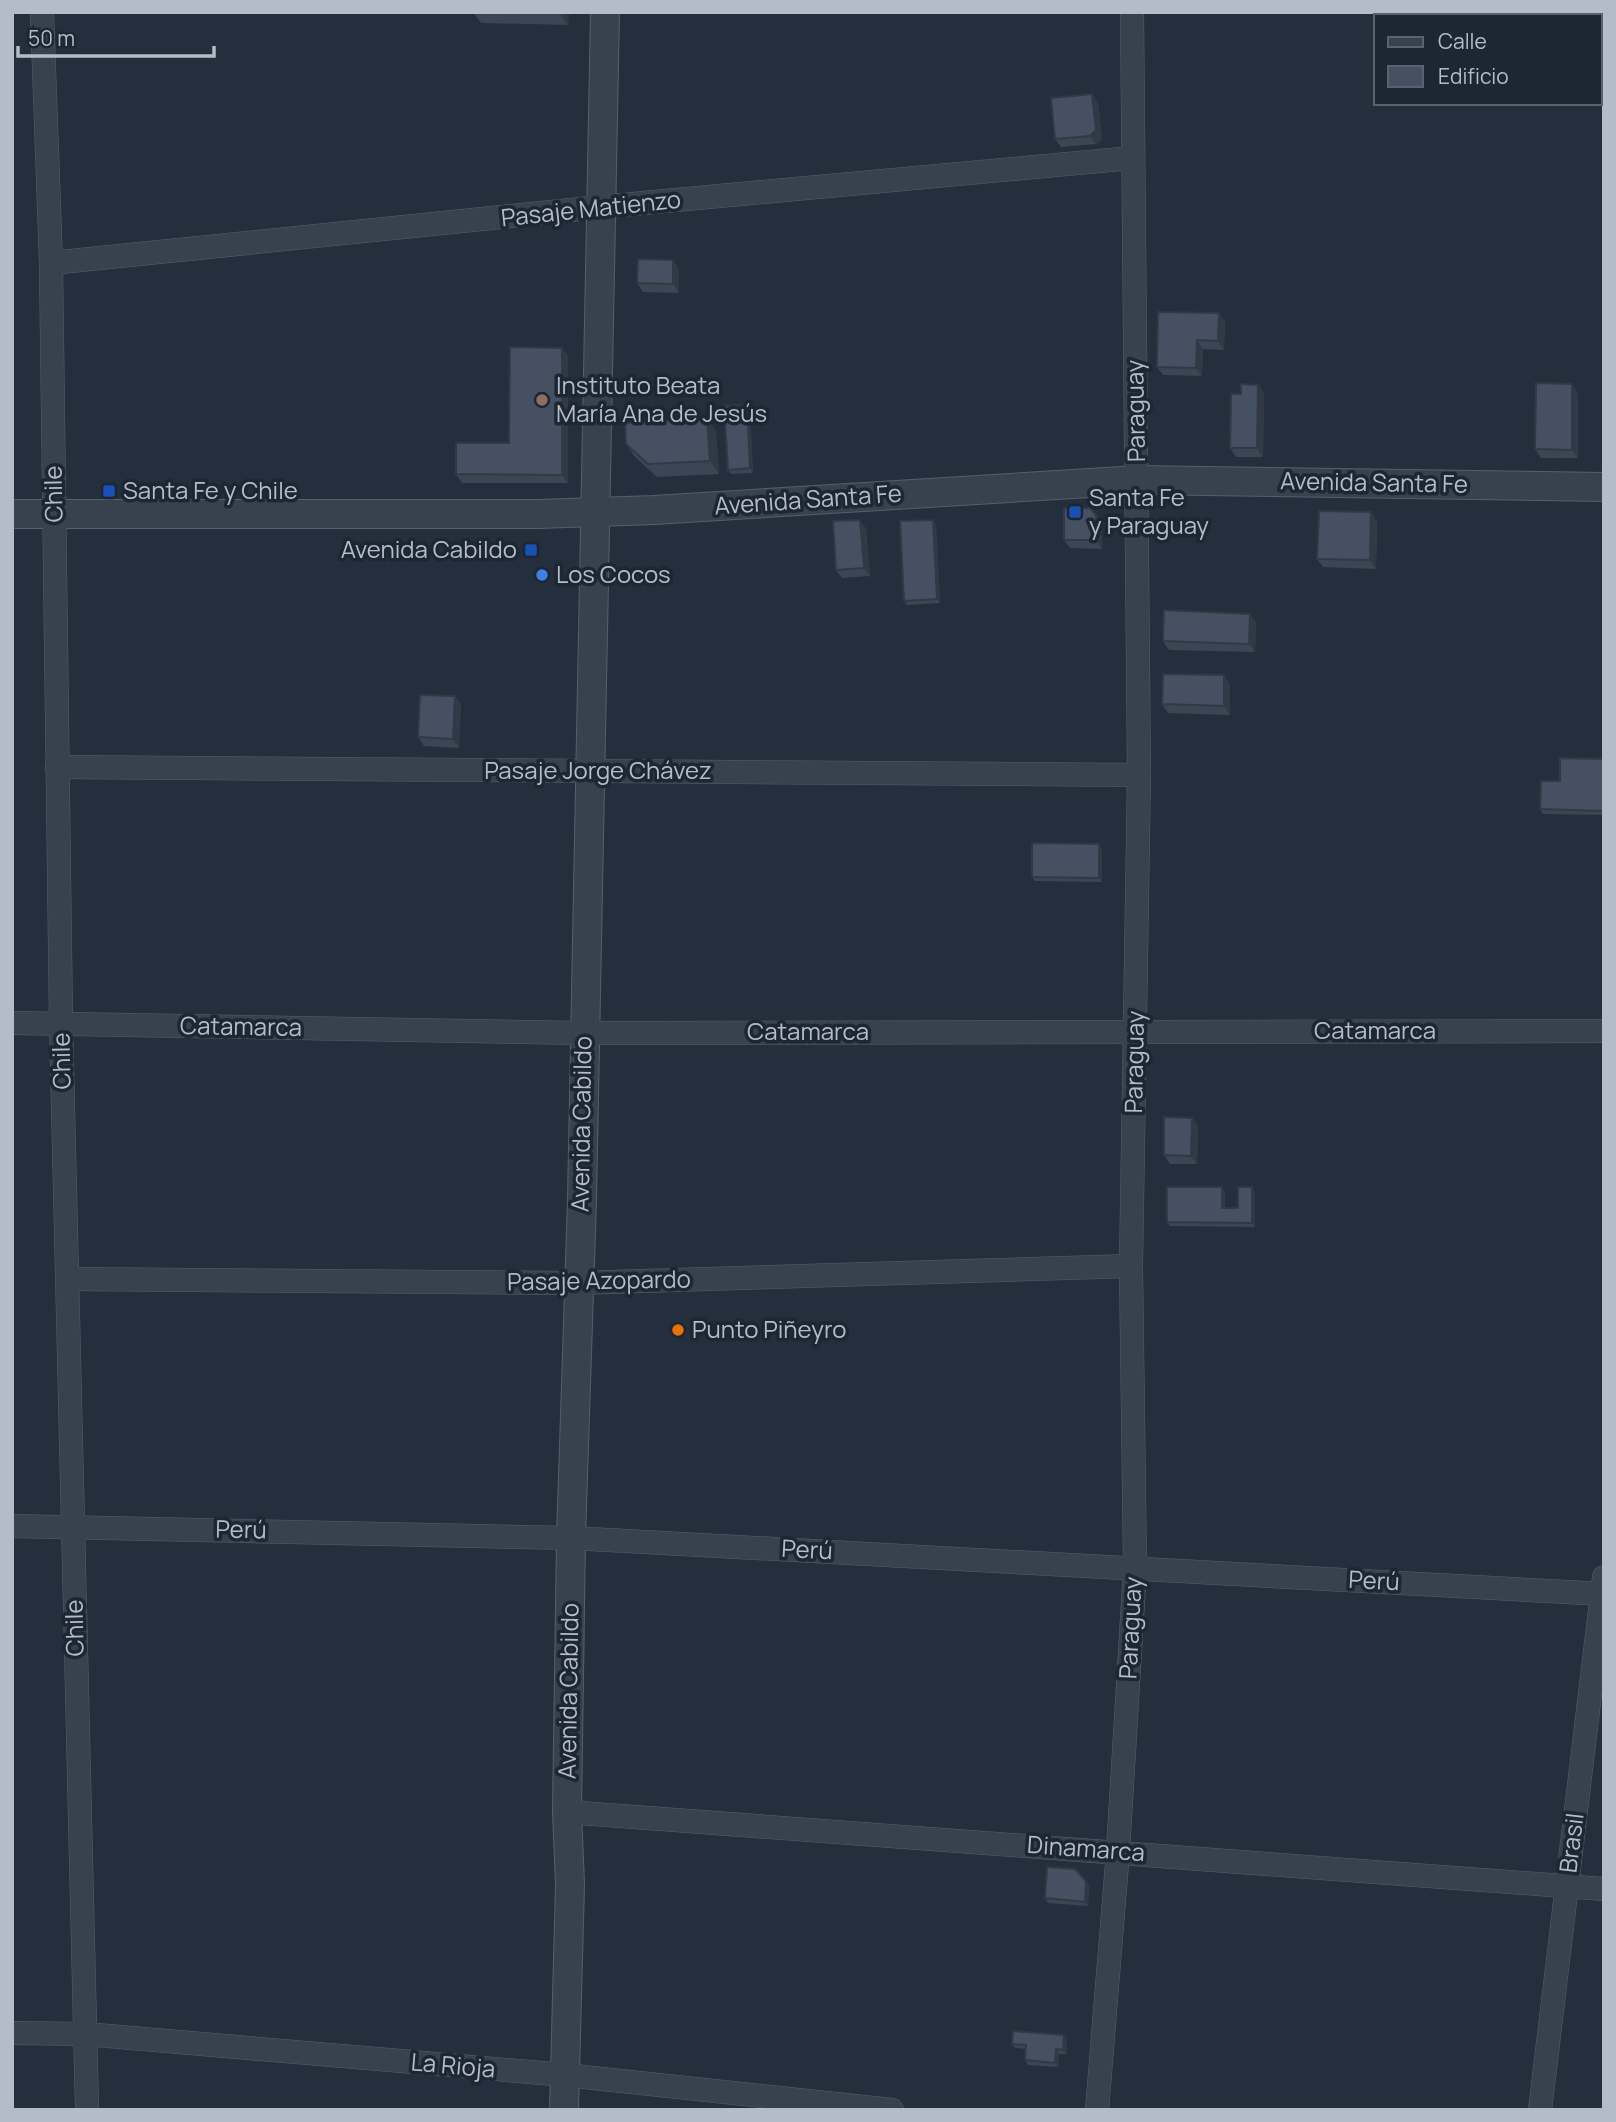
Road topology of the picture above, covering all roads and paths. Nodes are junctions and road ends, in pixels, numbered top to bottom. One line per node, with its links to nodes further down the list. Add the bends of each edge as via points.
1 (42, 12): 6 (street, Chile)
2 (605, 12): 5 (street, Avenida Cabildo)
3 (1132, 12): 4 (street, Paraguay)
4 (1132, 158): 5 (street, Pasaje Matienzo); 7 (street, Paraguay)
5 (600, 207): 6 (street, Pasaje Matienzo); 9 (street, Avenida Cabildo)
6 (51, 263): 11 (street, Chile)
7 (1138, 480): 8 (street, Avenida Santa Fe); 9 (street, Avenida Santa Fe); 14 (street, Paraguay)
8 (1604, 487)
9 (594, 511): 11 (street, Avenida Santa Fe); 13 (street, Avenida Cabildo)
10 (12, 514): 11 (street, Avenida Santa Fe)
11 (54, 514): 12 (street, Chile)
12 (57, 767): 13 (street, Pasaje Jorge Chávez); 16 (street, Chile)
13 (588, 770): 14 (street, Pasaje Jorge Chávez); 19 (street, Avenida Cabildo)
14 (1139, 775): 17 (street, Paraguay)
15 (12, 1023): 16 (street, Catamarca)
16 (61, 1023): 19 (street, Catamarca); 21 (street, Chile)
17 (1136, 1031): 18 (street, Catamarca); 19 (street, Catamarca); 20 (street, Paraguay)
18 (1604, 1031)
19 (583, 1033): 22 (street, Avenida Cabildo)
20 (1131, 1266): 22 (street, Pasaje Azopardo); 26 (street, Paraguay)
21 (67, 1279): 22 (street, Pasaje Azopardo); 24 (street, Chile)
22 (578, 1283): 25 (street, Avenida Cabildo)
23 (12, 1526): 24 (street, Perú)
24 (72, 1526): 25 (street, Perú); 33 (street, Chile)
25 (571, 1538): 26 (street, Perú); 28 (street, Avenida Cabildo)
26 (1135, 1568): 27 (street, Perú); 29 (street, Paraguay)
27 (1603, 1589): 30 (street, Brasil)
28 (567, 1812): 29 (street, Dinamarca); 34 (street, Avenida Cabildo, via 570,1884)
29 (1118, 1851): 30 (street, Dinamarca); 38 (street, Paraguay)
30 (1567, 1887): 31 (street, Dinamarca); 39 (street, Brasil)
31 (1604, 1889)
32 (12, 2033): 33 (street, La Rioja)
33 (85, 2034): 34 (street, La Rioja); 35 (street, Chile)
34 (565, 2075): 36 (street, Avenida Cabildo); 37 (street, La Rioja)
35 (87, 2110)
36 (564, 2110)
37 (892, 2110)
38 (1097, 2110)
39 (1540, 2110)

